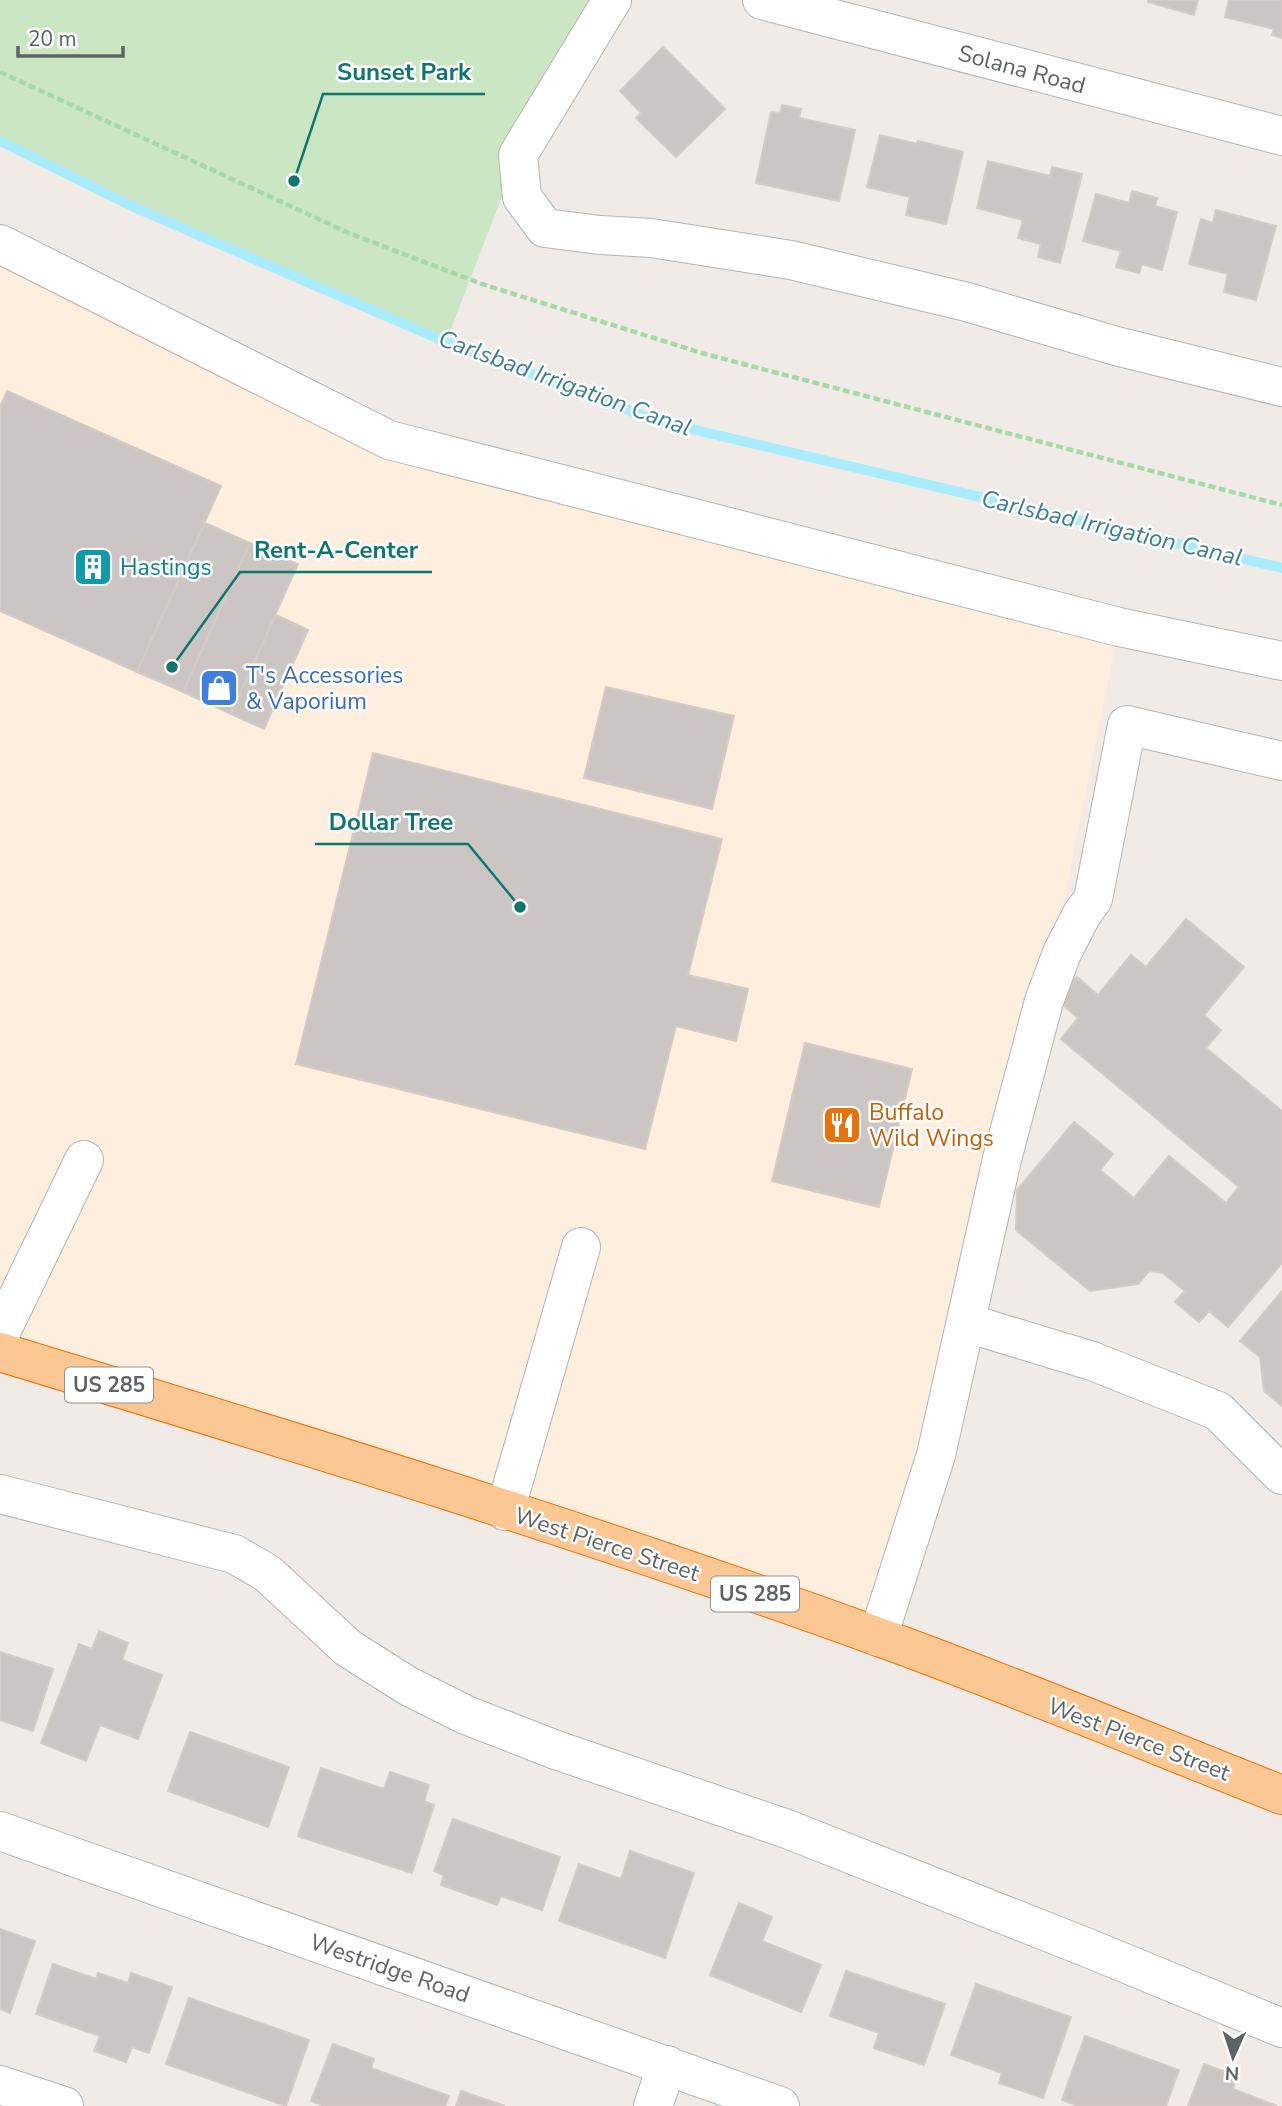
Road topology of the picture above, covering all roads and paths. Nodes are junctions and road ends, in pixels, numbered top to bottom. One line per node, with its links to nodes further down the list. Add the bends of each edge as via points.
1 (612, 0): 6 (street, via 518,155 522,197 545,228 651,238 792,260)
2 (762, 0): 4 (street, Solana Road)
3 (0, 72): 7 (path, via 351,234 482,284 705,354)
4 (1282, 136)
5 (0, 244): 8 (street, via 389,440 1119,627)
6 (1282, 387)
7 (1282, 505)
8 (1282, 661)
9 (1282, 761): 12 (street, via 1127,725 1093,898 1062,953 1045,1001 1002,1159)
10 (84, 1160): 13 (street)
11 (581, 1247): 17 (street)
12 (967, 1323): 15 (street, via 1092,1361 1218,1411); 18 (street, via 936,1455)
13 (0, 1335)
14 (0, 1352): 17 (highway, West Pierce Street / US 285)
15 (1282, 1475)
16 (0, 1494): 21 (street, via 234,1554 267,1573 348,1648 466,1715 788,1829)
17 (505, 1511): 18 (highway, West Pierce Street / US 285)
18 (878, 1637): 19 (highway, West Pierce Street / US 285)
19 (1282, 1796)
20 (0, 1831): 22 (street, Westridge Road)
21 (1282, 2028)
22 (667, 2066): 25 (street); 26 (street, Westridge Road)
23 (0, 2085): 24 (street)
24 (64, 2106)
25 (653, 2106)
26 (780, 2106)

